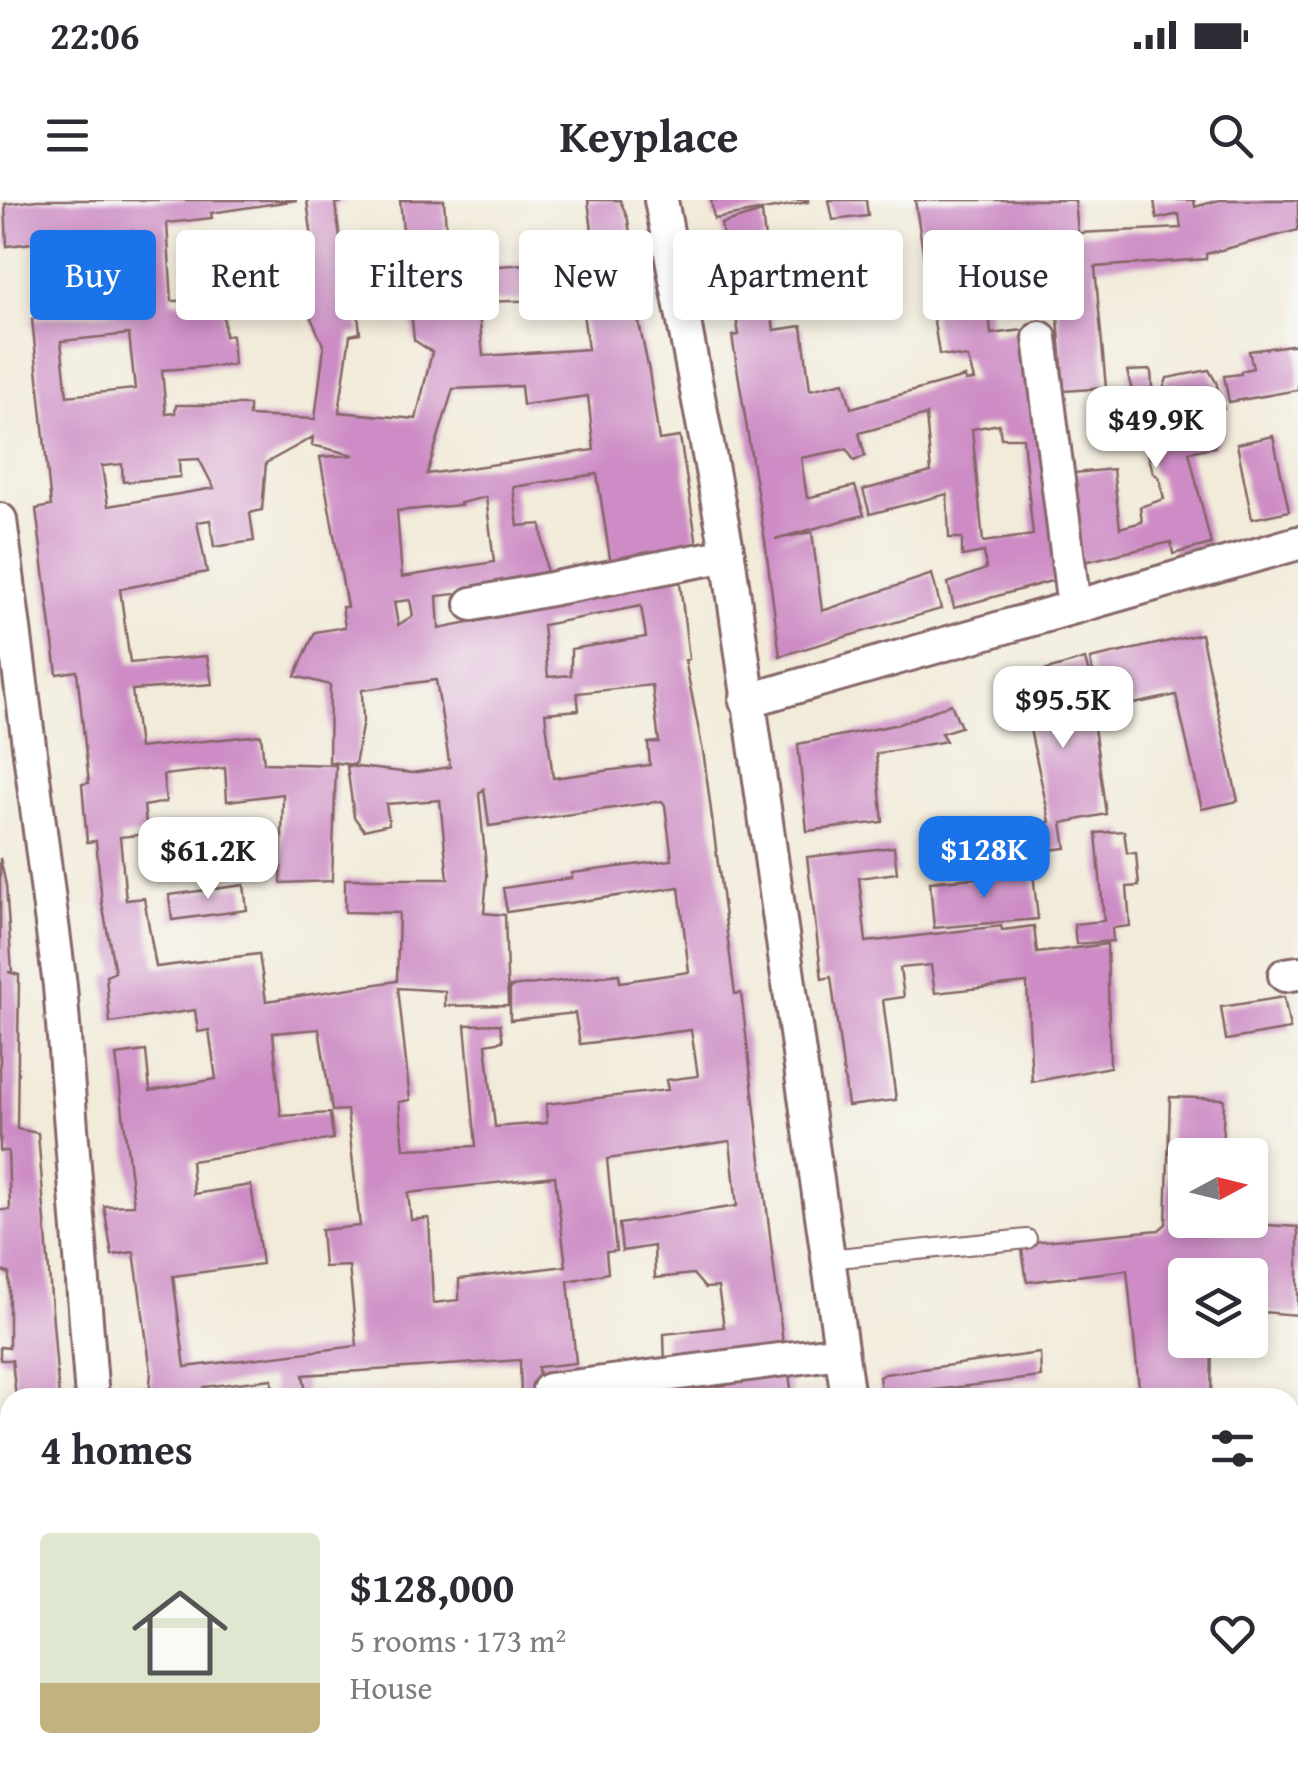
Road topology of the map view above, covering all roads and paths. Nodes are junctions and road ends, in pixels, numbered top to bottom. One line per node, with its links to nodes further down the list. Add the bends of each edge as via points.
1 (661, 200): 5 (street)
2 (1040, 338): 7 (street)
3 (0, 520): 12 (street, via 60,986)
4 (1298, 544): 7 (street)
5 (728, 555): 6 (street); 8 (street)
6 (472, 604)
7 (1074, 607): 8 (street)
8 (746, 702): 10 (street)
9 (1027, 1239): 10 (lane)
10 (828, 1259): 11 (street)
11 (842, 1352): 13 (street); 14 (street)
12 (91, 1388)
13 (564, 1388)
14 (847, 1388)

